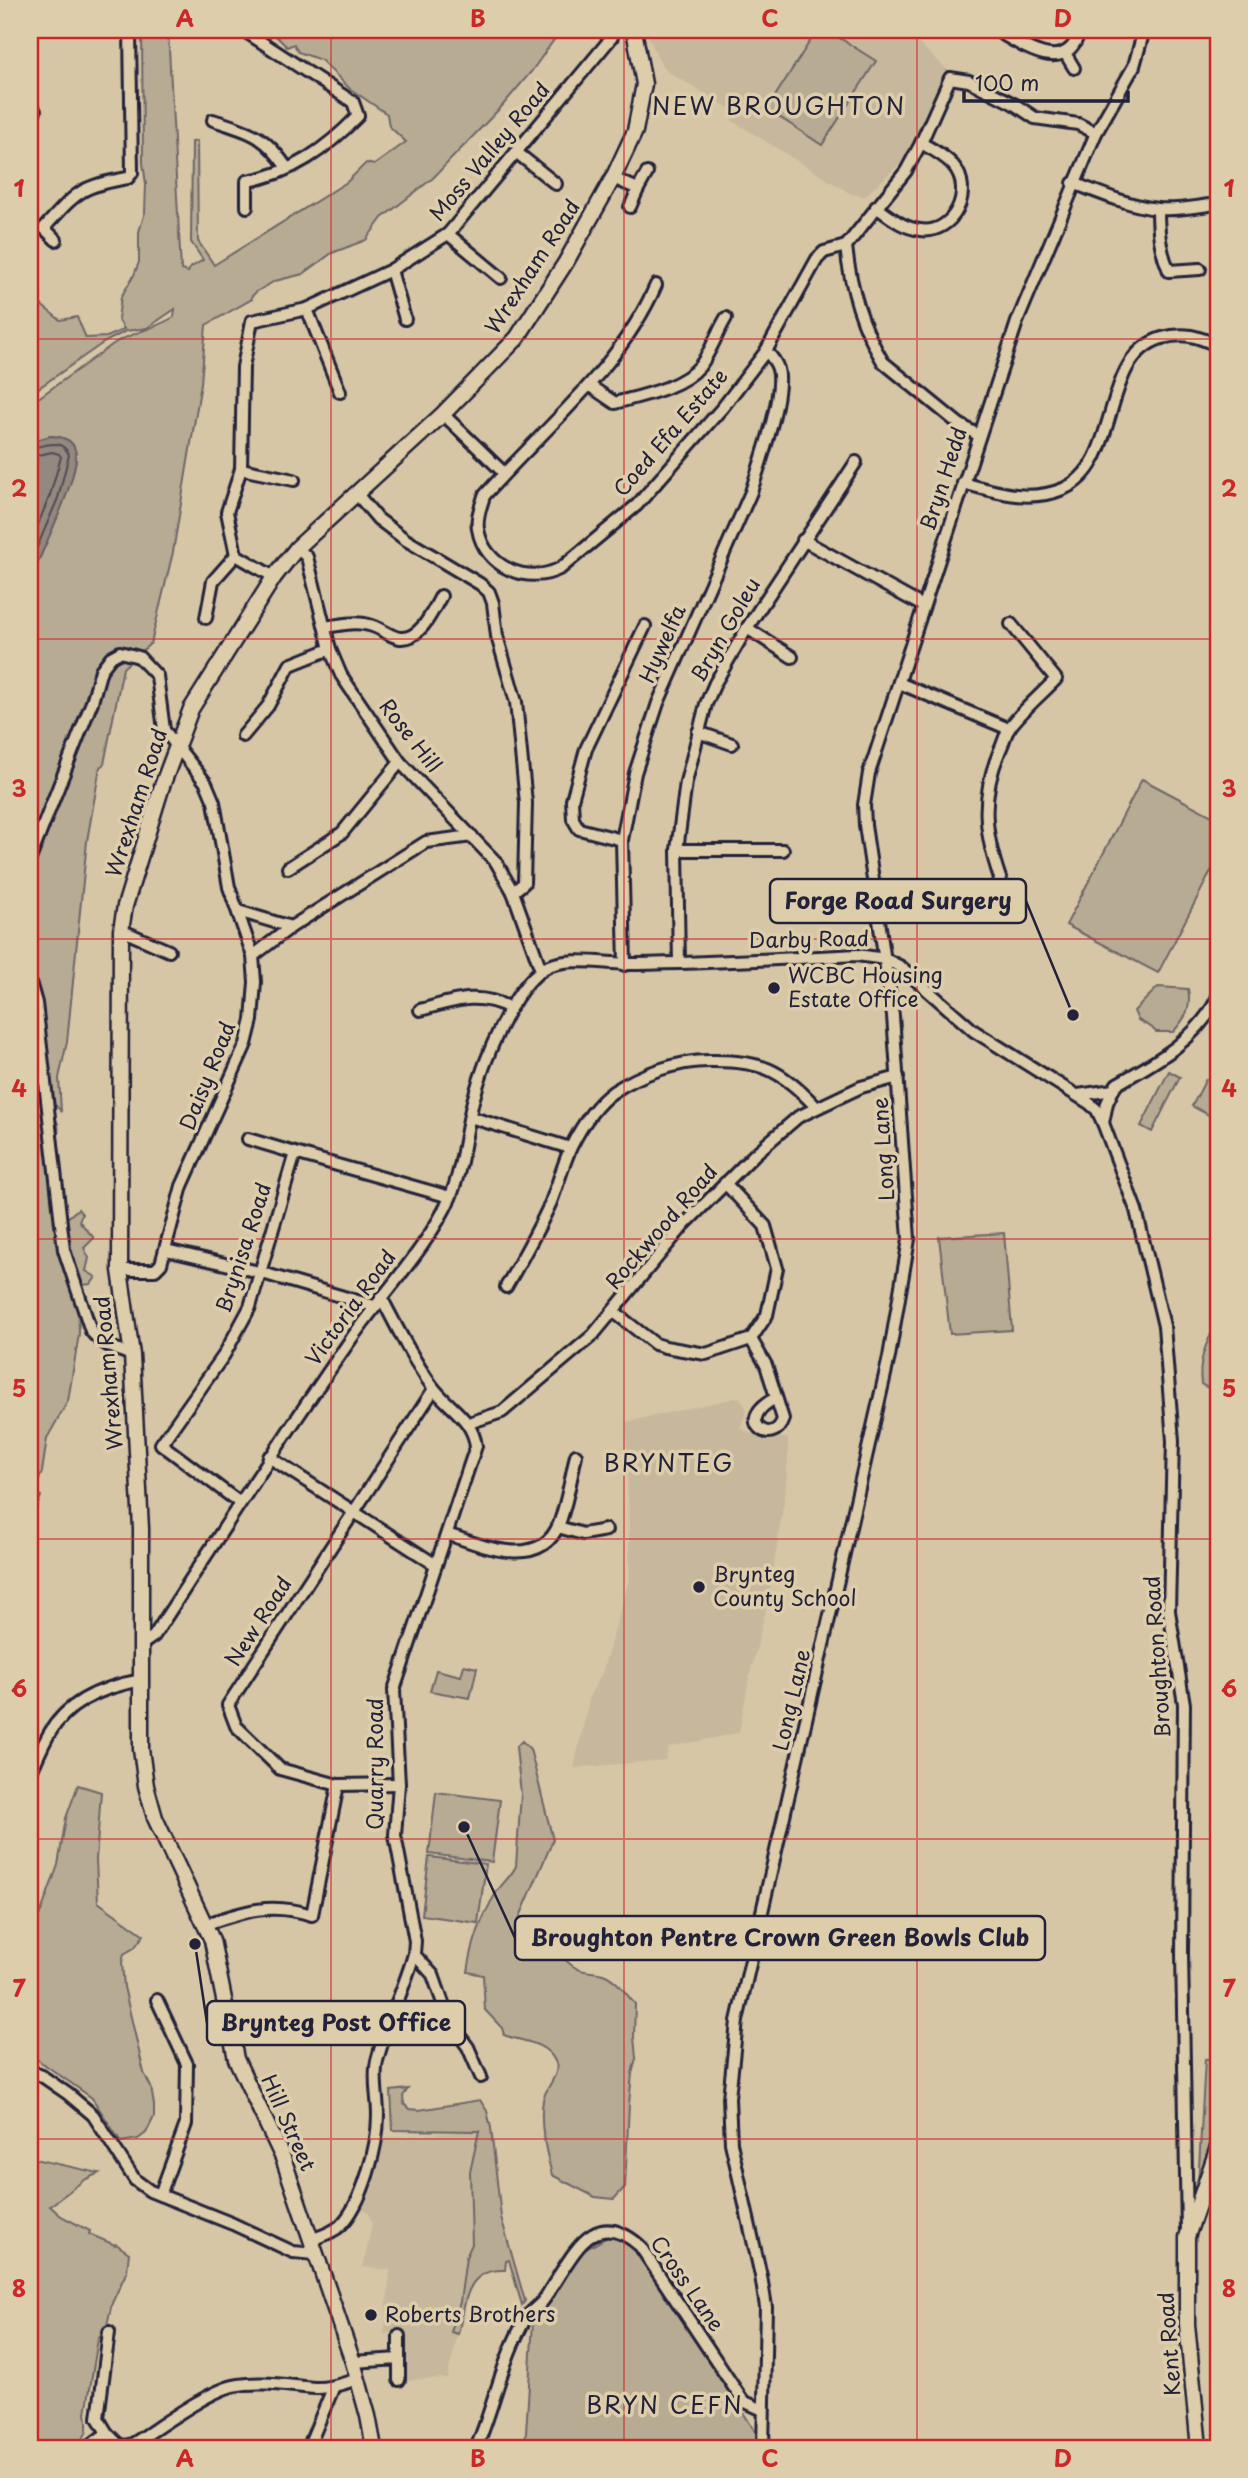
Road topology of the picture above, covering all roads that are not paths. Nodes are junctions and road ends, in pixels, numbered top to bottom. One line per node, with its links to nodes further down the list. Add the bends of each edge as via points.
1 (130, 30): 26 (street, via 132,173 128,178 91,185 72,197 44,228)
2 (243, 30): 14 (street, via 353,102 358,116 337,137)
3 (634, 30): 16 (main road, Wrexham Road, via 644,84 635,131)
4 (1080, 30): 8 (street)
5 (1144, 30): 11 (street, Bryn Hedd, via 1134,66)
6 (996, 31): 8 (street, via 1037,53)
7 (612, 37): 13 (street, Moss Valley Road)
8 (1065, 53): 9 (street)
9 (1074, 68)
10 (213, 120): 14 (street, via 262,138)
11 (1096, 133): 12 (street, via 1078,124 1035,118 969,81 950,78); 17 (street, Bryn Hedd)
12 (921, 143): 23 (street, via 906,171); 23 (street, via 954,166 962,191 957,212 943,225 921,230)
13 (516, 152): 18 (street); 25 (street, Moss Valley Road)
14 (287, 169): 21 (street, via 247,181)
15 (647, 173): 19 (street)
16 (613, 178): 19 (street); 39 (main road, Wrexham Road, via 517,338)
17 (1073, 183): 24 (street); 40 (street, Bryn Hedd)
18 (556, 184)
19 (638, 189): 22 (street)
20 (1218, 204): 24 (street)
21 (247, 207)
22 (630, 207)
23 (876, 207): 27 (street)
24 (1158, 209): 28 (street, via 1159,242 1169,271)
25 (448, 234): 29 (street, Moss Valley Road); 30 (street)
26 (56, 240)
27 (846, 246): 36 (street, Coed Efa Estate, via 824,251 817,260); 40 (street, via 853,289 883,362)
28 (1200, 269)
29 (391, 271): 32 (street, Moss Valley Road); 34 (street)
30 (501, 278)
31 (656, 285): 37 (street, Coed Efa Estate, via 646,308)
32 (307, 309): 38 (street); 42 (street, Moss Valley Road, via 252,321 243,367)
33 (726, 318): 37 (street, via 699,368 676,383 615,403)
34 (405, 319)
35 (1218, 346): 45 (street, via 1196,335 1177,334 1155,340 1139,352 1126,367 1097,452 1080,477 1065,488 1021,496)
36 (766, 351): 43 (street, Coed Efa Estate, via 637,505 551,573 516,573 502,566 482,543 478,514 484,496); 68 (street, Hywelfa, via 779,371 762,456 751,492 657,703 635,773)
37 (590, 386): 43 (street, Coed Efa Estate)
38 (340, 392)
39 (443, 414): 43 (street); 46 (main road, Wrexham Road)
40 (978, 435): 45 (street, Bryn Hedd)
41 (856, 462): 47 (street, Bryn Goleu)
42 (241, 469): 44 (street); 49 (street, Moss Valley Road, via 227,512)
43 (504, 473)
44 (295, 480)
45 (963, 482): 52 (street, Bryn Hedd)
46 (356, 493): 48 (main road, Wrexham Road); 73 (street, via 387,526 489,592 516,702 526,803 524,883)
47 (803, 540): 52 (street); 57 (street, Bryn Goleu)
48 (297, 548): 50 (main road, Wrexham Road); 56 (street, Rose Hill, via 307,557)
49 (236, 555): 50 (street); 53 (street, via 213,581)
50 (275, 577): 65 (main road, Wrexham Road, via 191,709)
51 (441, 596): 56 (street, via 421,629 409,636 400,638 354,623)
52 (923, 606): 60 (street, Bryn Hedd)
53 (206, 618)
54 (1010, 624): 61 (street, via 1056,679)
55 (645, 626): 68 (street, via 586,749 572,800 579,829)
56 (325, 627): 58 (street, Rose Hill)
57 (747, 628): 59 (street); 62 (street, Bryn Goleu, via 715,683)
58 (330, 649): 63 (street, via 290,665 268,706); 66 (street, Rose Hill, via 341,675)
59 (792, 657)
60 (899, 683): 61 (street); 80 (street, Bryn Hedd, via 869,773 864,806)
61 (1009, 729): 74 (street, via 986,796 988,838 1001,881)
62 (698, 732): 64 (street); 69 (street, Bryn Goleu, via 685,782)
63 (243, 736)
64 (732, 744)
65 (176, 745): 71 (street, Daisy Road, via 164,730 157,676 139,657 120,652 111,657 101,670); 75 (street, Daisy Road, via 211,793); 77 (main road, Wrexham Road)
66 (400, 762): 67 (street, Rose Hill); 72 (street, via 342,833)
67 (472, 836): 73 (street, Rose Hill, via 496,862); 76 (street, via 426,842)
68 (622, 839): 82 (street, Hywelfa)
69 (677, 850): 70 (street); 81 (street, Bryn Goleu)
70 (783, 850)
71 (30, 859)
72 (288, 868)
73 (513, 892): 83 (street, Rose Hill)
74 (975, 905)
75 (238, 911): 76 (street); 79 (street, Daisy Road)
76 (291, 927): 79 (street)
77 (121, 930): 78 (street); 100 (main road, Wrexham Road)
78 (169, 951)
79 (253, 956): 99 (street, Daisy Road, via 252,1020 246,1044 182,1186)
80 (885, 959): 81 (street, Darby Road, via 857,955); 88 (street, Long Lane); 90 (street, Darby Road, via 911,975 974,1031)
81 (679, 963): 82 (street, Darby Road)
82 (625, 965): 83 (street, Darby Road, via 565,961)
83 (541, 970): 86 (street, Victoria Road)
84 (30, 982): 106 (street, via 64,1250 92,1331 110,1348)
85 (1218, 997): 89 (street, via 1188,1038)
86 (510, 1008): 87 (street, via 470,997); 92 (street, Victoria Road)
87 (420, 1010)
88 (898, 1077): 91 (street, Rockwood Road); 140 (street, Long Lane, via 909,1239 901,1297 737,2021 729,2098 731,2143 766,2307)
89 (1113, 1090): 90 (street); 93 (street)
90 (1078, 1095): 93 (street, Broughton Road, via 1097,1111)
91 (816, 1107): 95 (street, via 770,1068 735,1060 693,1061 650,1073 613,1092 593,1112); 97 (street, Rockwood Road, via 789,1124)
92 (470, 1117): 95 (street); 98 (street, Victoria Road)
93 (1103, 1123): 131 (street, Broughton Road, via 1136,1210 1164,1326 1173,1441 1169,1611 1184,1704)
94 (248, 1139): 96 (street)
95 (570, 1148): 102 (street, via 545,1214)
96 (295, 1153): 98 (street); 101 (street, Brynisa Road)
97 (725, 1182): 104 (street, Rockwood Road); 105 (street, via 765,1226 777,1268 767,1315)
98 (450, 1197): 103 (street, Victoria Road, via 422,1244)
99 (166, 1250): 100 (street, via 155,1270); 101 (street)
100 (120, 1270): 106 (main road, Wrexham Road)
101 (259, 1272): 103 (street); 112 (street, Brynisa Road, via 250,1307 224,1355 161,1444)
102 (506, 1287)
103 (377, 1302): 107 (street); 111 (street, Victoria Road)
104 (614, 1312): 105 (street, via 665,1348 706,1354); 109 (street, Rockwood Road, via 577,1350 502,1412)
105 (751, 1339): 108 (street)
106 (132, 1355): 118 (main road, Wrexham Road, via 141,1529)
107 (434, 1389): 109 (street); 113 (street, New Road)
108 (776, 1398)
109 (469, 1423): 116 (street, Quarry Road, via 475,1435 475,1455)
110 (576, 1455): 114 (street)
111 (269, 1457): 112 (street, Victoria Road); 113 (street)
112 (240, 1503): 118 (street, Victoria Road, via 154,1636)
113 (353, 1511): 117 (street); 123 (street, New Road, via 228,1706 236,1726 280,1769)
114 (558, 1527): 115 (street, via 583,1534); 116 (street, via 534,1549 515,1553)
115 (606, 1530)
116 (447, 1534): 117 (street, Quarry Road)
117 (436, 1565): 122 (street, Quarry Road, via 394,1690)
118 (141, 1645): 119 (main road, Wrexham Road)
119 (142, 1680): 120 (main road, Wrexham Road); 121 (street, via 113,1685 74,1706 50,1731)
120 (141, 1749): 124 (main road, Hill Street, via 155,1818)
121 (30, 1774)
122 (398, 1784): 123 (street, New Road); 125 (street, Quarry Road, via 395,1835)
123 (338, 1785): 124 (street, via 312,1914 264,1908)
124 (204, 1925): 132 (main road, Hill Street, via 212,1940 236,2059 283,2158)
125 (414, 1954): 128 (street, via 433,1975 450,2023 468,2047); 132 (street, Quarry Road, via 376,2065 378,2117 368,2175 342,2225)
126 (157, 2000): 130 (street, via 187,2064 186,2124)
127 (30, 2071): 130 (street, via 93,2115 135,2180)
128 (481, 2077)
129 (1218, 2147): 131 (main road, Kent Road)
130 (160, 2195): 132 (street, via 293,2252)
131 (1187, 2237): 148 (main road, Kent Road, via 1187,2324)
132 (313, 2247): 136 (main road, Hill Street)
133 (109, 2332): 141 (street, via 98,2418)
134 (399, 2336): 135 (street)
135 (399, 2358): 136 (street); 138 (street)
136 (354, 2362): 137 (main road, Hill Street)
137 (358, 2379): 139 (street); 145 (main road, Hill Street)
138 (400, 2380)
139 (334, 2386): 142 (street, via 233,2386 134,2443); 144 (street)
140 (763, 2410): 146 (street, Cross Lane, via 743,2401 640,2246 627,2234 601,2230 586,2240 541,2303 529,2312); 147 (street, Long Lane)
141 (107, 2433): 142 (street); 143 (street)
142 (118, 2447)
143 (88, 2448)
144 (309, 2448)
145 (374, 2448)
146 (476, 2448)
147 (763, 2448)
148 (1199, 2448)

